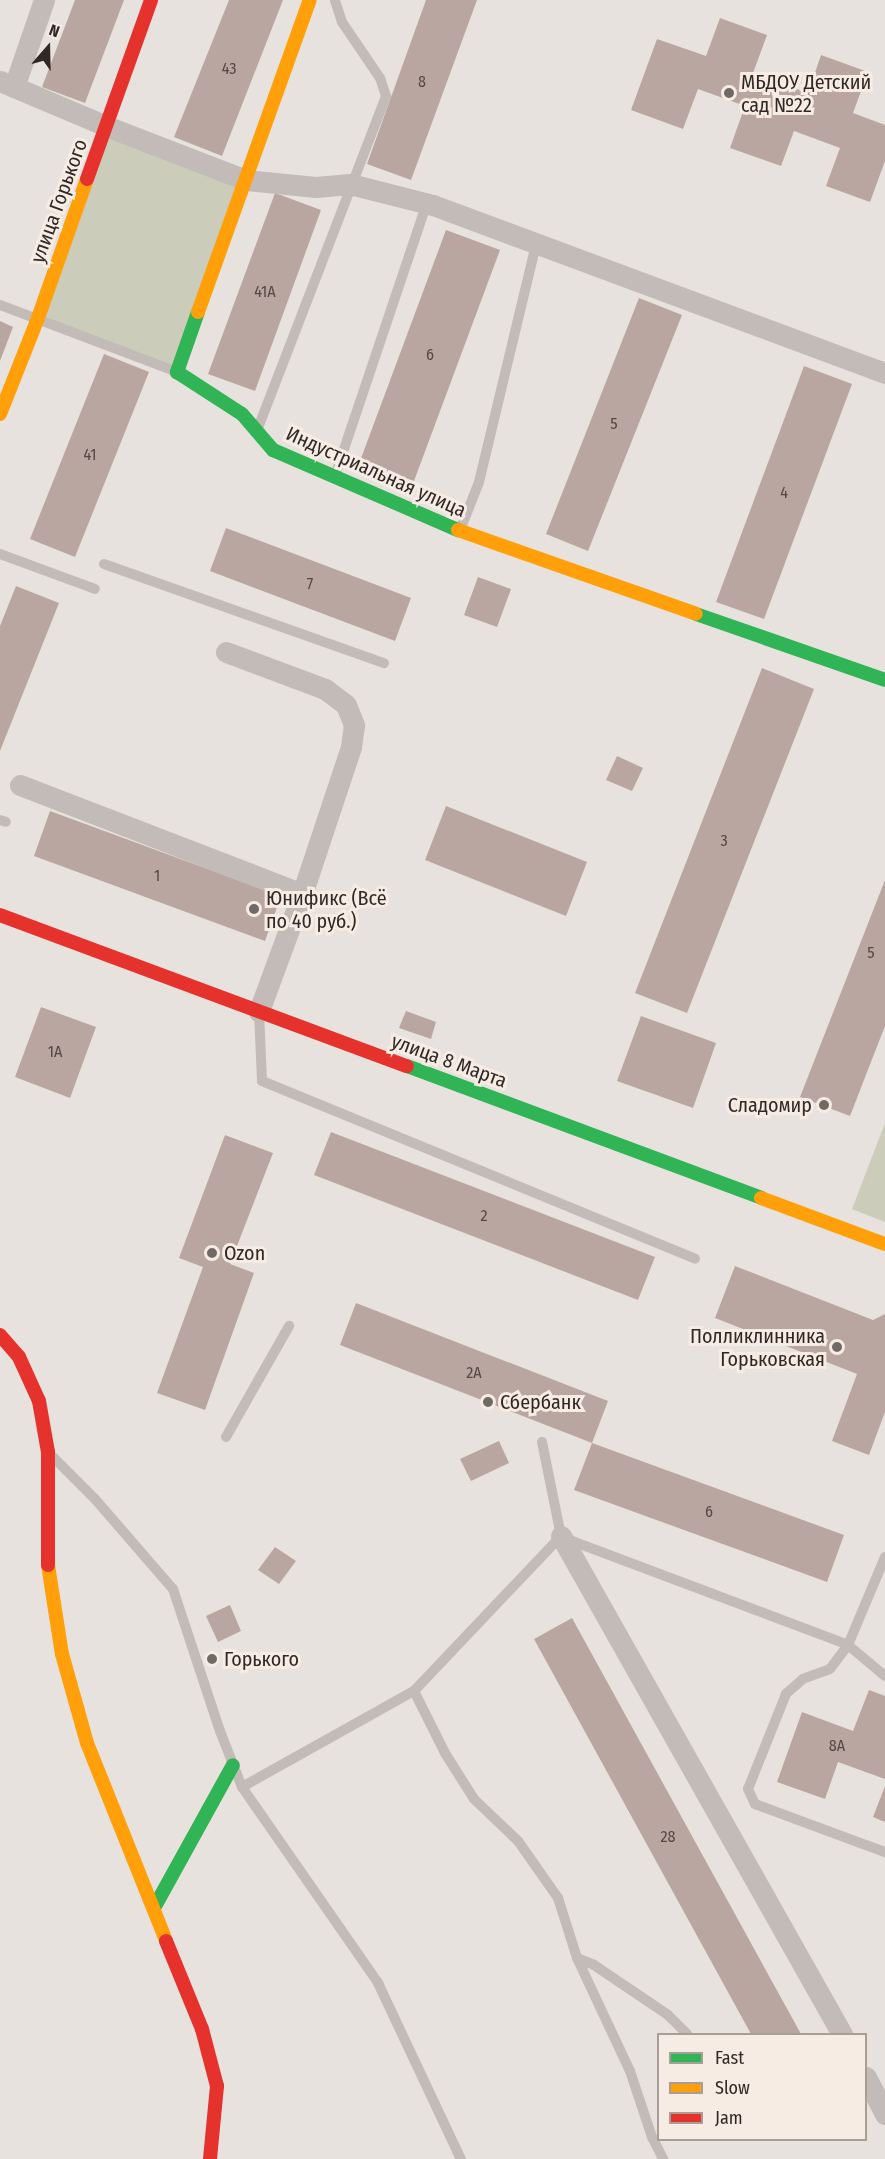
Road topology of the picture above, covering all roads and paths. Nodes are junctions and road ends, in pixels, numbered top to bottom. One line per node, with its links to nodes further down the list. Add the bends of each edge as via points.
1 (44, 0): 5 (street)
2 (151, 0): 6 (street, улица Горького)
3 (310, 0): 7 (street)
4 (335, 0): 8 (lane, via 342,22 380,78 386,96)
5 (7, 84): 6 (street)
6 (106, 126): 7 (street); 12 (street, улица Горького)
7 (246, 180): 8 (street, via 316,186); 13 (street)
8 (350, 184): 9 (street); 16 (lane)
9 (427, 203): 10 (street); 17 (lane)
10 (536, 245): 14 (street); 18 (lane, via 479,482)
11 (0, 305): 12 (lane)
12 (38, 318): 13 (lane); 15 (street, улица Горького)
13 (177, 372): 16 (street, Индустриальная улица, via 242,414)
14 (885, 373)
15 (0, 414)
16 (257, 431): 17 (street, Индустриальная улица, via 273,450)
17 (335, 476): 18 (street, Индустриальная улица)
18 (460, 531): 24 (street, Индустриальная улица)
19 (0, 554): 21 (lane)
20 (104, 564): 23 (lane)
21 (95, 589)
22 (226, 652): 26 (street, via 325,689 346,705 354,724 351,747)
23 (384, 663)
24 (885, 680)
25 (20, 785): 26 (street)
26 (302, 894): 28 (street)
27 (0, 915): 28 (street, улица 8 Марта)
28 (259, 1011): 29 (street, улица 8 Марта); 30 (lane, via 262,1081)
29 (885, 1244)
30 (694, 1259)
31 (289, 1326): 33 (lane)
32 (0, 1335): 35 (street, via 19,1357 39,1401)
33 (226, 1437)
34 (542, 1442): 36 (lane)
35 (48, 1452): 41 (lane, via 95,1499 173,1589); 44 (street, via 47,1561 62,1654 87,1743)
36 (561, 1536): 38 (lane); 40 (lane); 47 (street)
37 (885, 1557): 38 (lane)
38 (848, 1645): 39 (lane); 43 (lane, via 830,1669 803,1679 786,1694 748,1789 755,1804)
39 (885, 1676)
40 (414, 1691): 42 (lane); 45 (lane, via 445,1753 474,1798 518,1841 558,1898)
41 (233, 1765): 42 (lane); 44 (street)
42 (242, 1787): 51 (lane, via 378,1983)
43 (885, 1852)
44 (154, 1908): 50 (street, via 202,2029 217,2086)
45 (577, 1958): 46 (lane, via 594,1965 668,2015); 52 (lane, via 630,2071)
46 (686, 2033)
47 (841, 2033)
48 (872, 2088): 49 (street)
49 (885, 2114)
50 (210, 2159)
51 (461, 2159)
52 (663, 2159)

